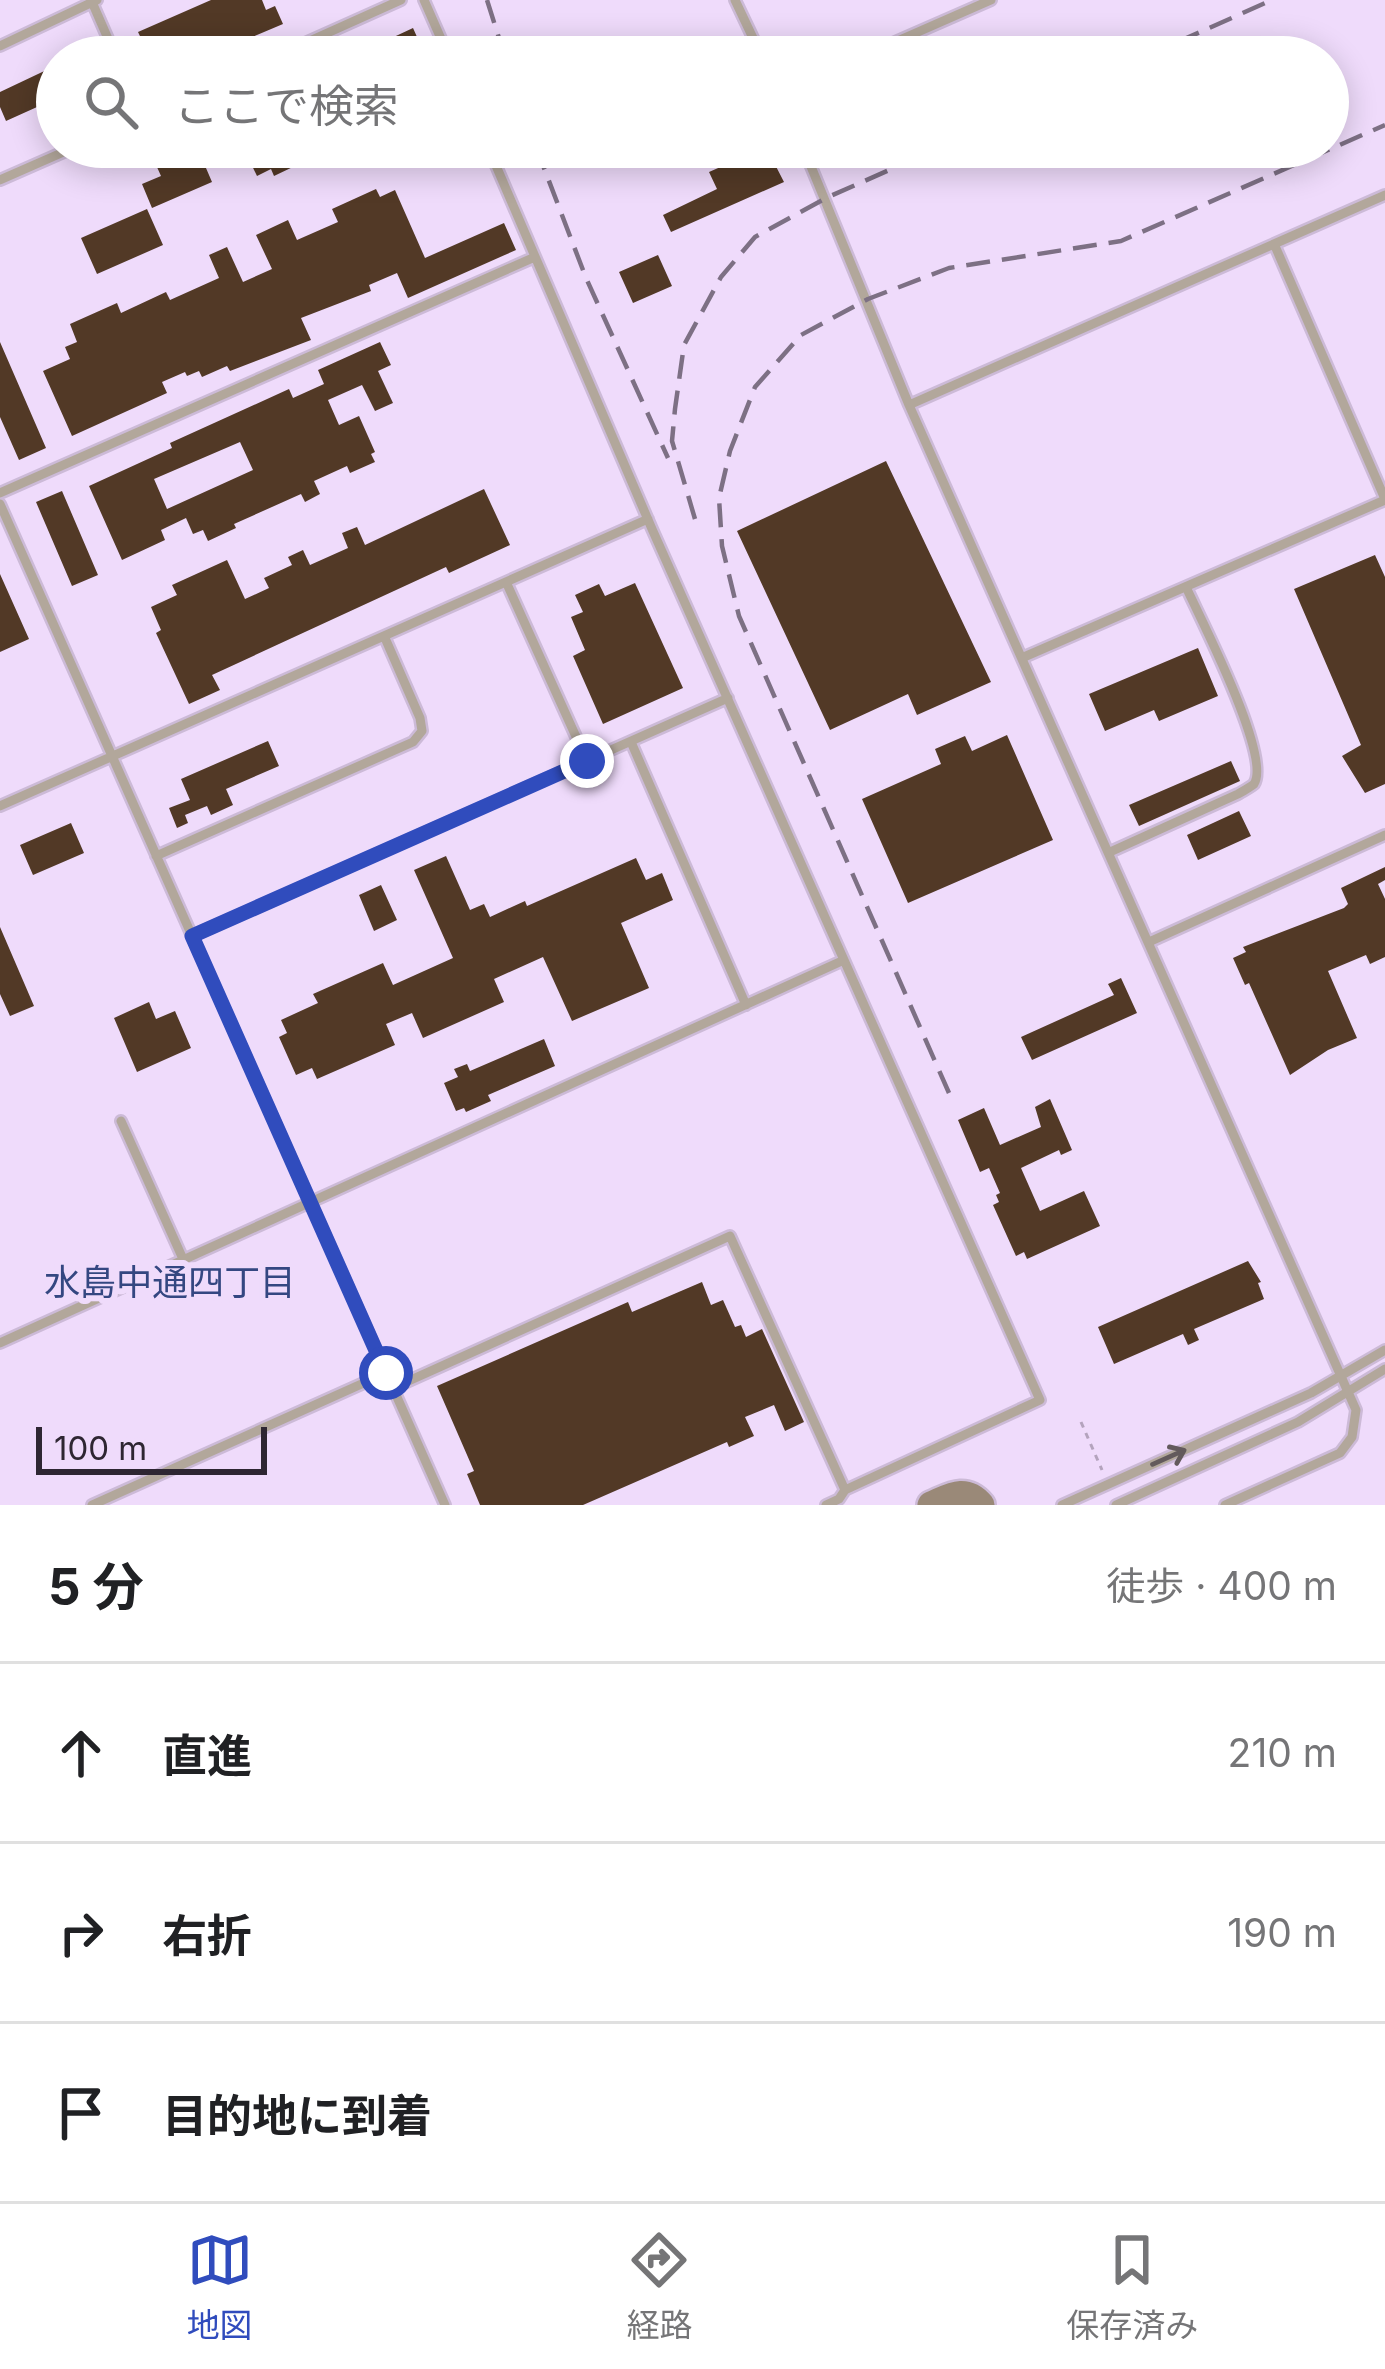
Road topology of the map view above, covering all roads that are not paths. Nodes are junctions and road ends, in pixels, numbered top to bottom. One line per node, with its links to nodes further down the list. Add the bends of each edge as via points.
1 (401, 0): 7 (lane)
2 (424, 0): 8 (lane)
3 (736, 0): 9 (lane)
4 (991, 0): 10 (lane)
5 (94, 1): 6 (lane); 11 (lane)
6 (108, 36)
7 (321, 36)
8 (440, 36)
9 (752, 36)
10 (909, 36)
11 (0, 46)
12 (36, 164): 15 (lane)
13 (497, 168): 18 (lane)
14 (812, 168): 19 (lane)
15 (0, 180)
16 (1385, 195): 17 (lane)
17 (1275, 246): 19 (lane); 21 (lane)
18 (535, 257): 20 (lane); 23 (lane)
19 (910, 405): 27 (lane)
20 (0, 493)
21 (1385, 500): 25 (lane)
22 (0, 504): 30 (lane)
23 (648, 519): 24 (lane); 28 (lane)
24 (507, 584): 26 (lane); 31 (lane)
25 (1187, 589): 27 (lane); 34 (lane, via 1249,725 1257,772 1253,785)
26 (385, 638): 30 (lane); 35 (lane, via 420,718 413,742)
27 (1024, 657): 34 (lane)
28 (728, 698): 29 (lane); 38 (lane)
29 (631, 742): 31 (lane); 39 (lane)
30 (112, 757): 32 (lane); 35 (lane)
31 (587, 761): 36 (lane)
32 (0, 806)
33 (1385, 835): 37 (lane)
34 (1110, 852): 37 (lane)
35 (156, 856): 36 (lane)
36 (192, 936): 41 (lane)
37 (1149, 942): 47 (lane)
38 (844, 960): 39 (lane); 50 (lane, via 1040,1400)
39 (746, 1006): 41 (lane)
40 (121, 1121): 42 (lane)
41 (310, 1202): 42 (lane); 46 (lane)
42 (183, 1259): 43 (lane)
43 (0, 1343)
44 (1385, 1350): 47 (lane)
45 (1385, 1369): 49 (lane)
46 (386, 1373): 48 (lane); 51 (lane)
47 (1341, 1374): 49 (lane); 56 (lane, one-way to 47)
48 (393, 1388): 50 (lane, via 730,1236); 52 (lane)
49 (1348, 1391): 57 (lane); 58 (lane, via 1357,1419 1340,1453)
50 (845, 1490): 53 (lane)
51 (92, 1505)
52 (445, 1505)
53 (826, 1505)
54 (931, 1505): 55 (street, via 960,1493)
55 (981, 1505)
56 (1062, 1505)
57 (1116, 1505)
58 (1225, 1505)

